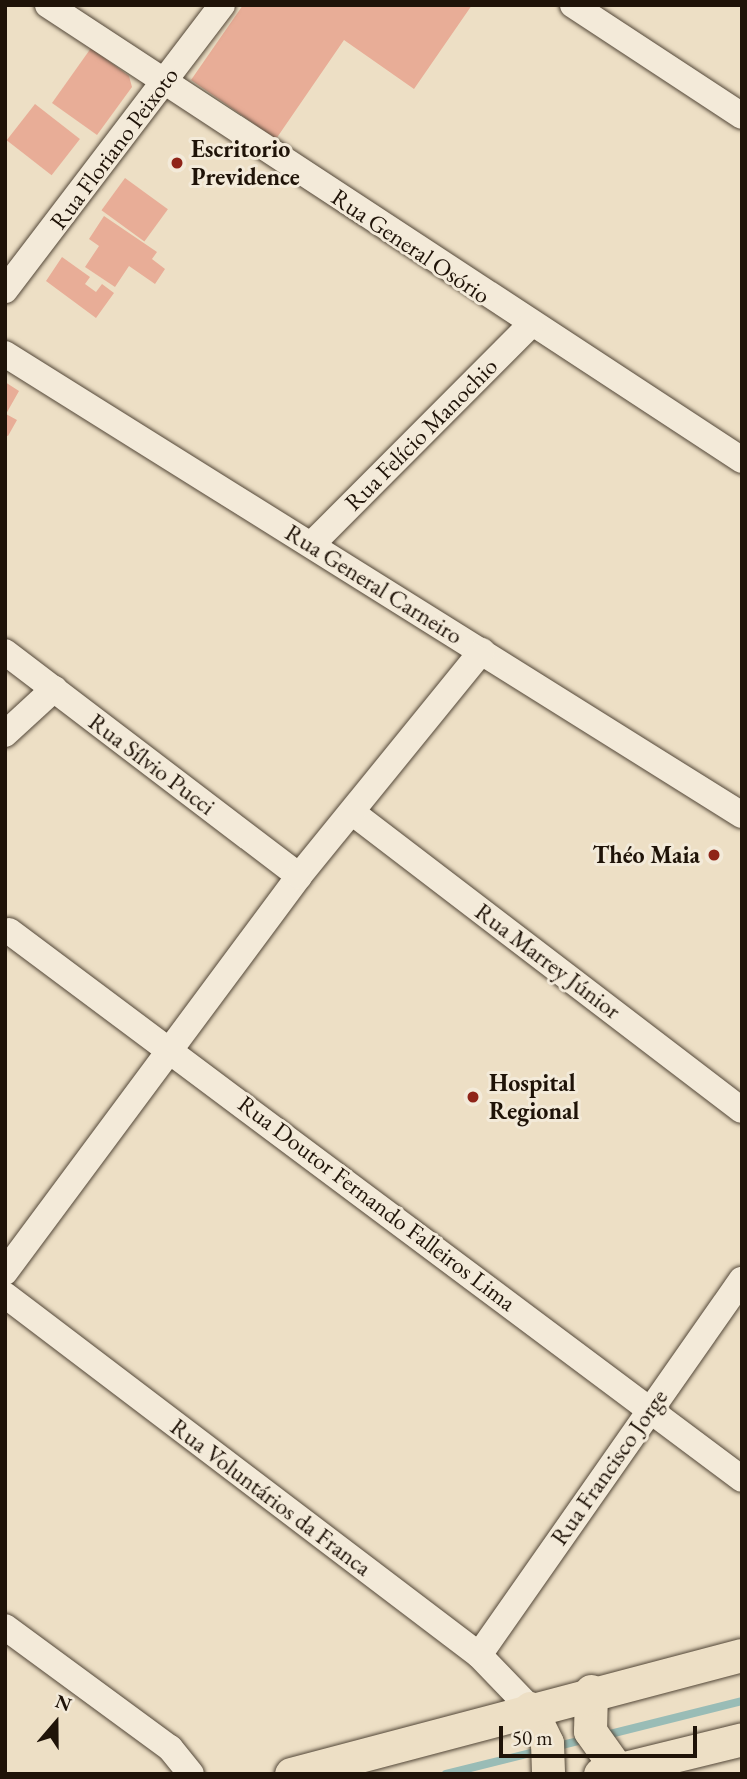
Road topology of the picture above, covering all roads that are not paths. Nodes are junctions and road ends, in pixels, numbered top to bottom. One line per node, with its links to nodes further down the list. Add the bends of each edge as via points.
1 (48, 5): 4 (street, Rua General Osório)
2 (222, 5): 4 (street, Rua Floriano Peixoto)
3 (573, 5): 5 (street)
4 (164, 81): 6 (street, Rua Floriano Peixoto); 7 (street, Rua General Osório)
5 (742, 116)
6 (5, 290)
7 (530, 325): 9 (street, Rua General Osório); 10 (street, Rua Felício Manochio)
8 (5, 354): 10 (street, Rua General Carneiro)
9 (742, 460)
10 (312, 544): 11 (street, Rua General Carneiro)
11 (482, 651): 15 (street); 16 (street, Rua General Carneiro)
12 (5, 652): 13 (street, Rua Sílvio Pucci)
13 (54, 689): 14 (street); 17 (street, Rua Sílvio Pucci)
14 (5, 734)
15 (353, 813): 17 (street); 20 (street, Rua Marrey Júnior)
16 (742, 815)
17 (299, 876): 19 (street)
18 (9, 931): 19 (street, Rua Doutor Fernando Falleiros Lima)
19 (171, 1049): 21 (street); 24 (street, Rua Doutor Fernando Falleiros Lima)
20 (742, 1110)
21 (5, 1272)
22 (742, 1280): 24 (street, Rua Francisco Jorge)
23 (5, 1295): 28 (street, Rua Voluntários da Franca)
24 (650, 1407): 25 (street, Rua Doutor Fernando Falleiros Lima); 28 (street, Rua Francisco Jorge)
25 (742, 1479)
26 (5, 1627): 34 (street, via 170,1748)
27 (742, 1654): 29 (main road)
28 (479, 1655): 30 (street, Rua Voluntários da Franca)
29 (589, 1700): 30 (main road); 32 (main road, via 590,1731)
30 (534, 1714): 33 (main road); 35 (main road)
31 (742, 1739): 32 (main road)
32 (611, 1768)
33 (548, 1771)
34 (191, 1774)
35 (291, 1774)

